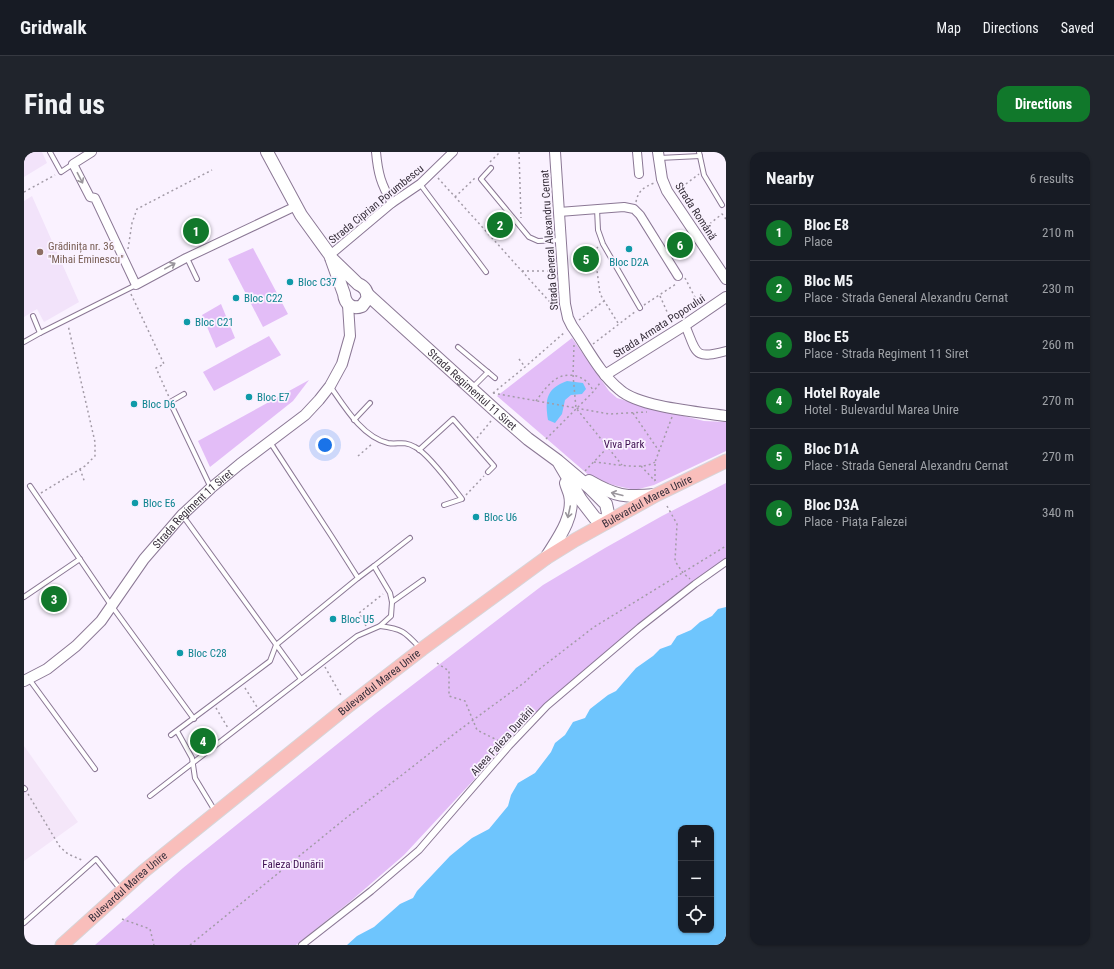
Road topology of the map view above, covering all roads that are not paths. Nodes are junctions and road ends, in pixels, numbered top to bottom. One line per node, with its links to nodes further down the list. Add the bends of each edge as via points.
1 (50, 152): 10 (lane, via 61,172)
2 (92, 152): 10 (street)
3 (267, 152): 15 (main road)
4 (376, 152): 14 (street, via 383,189)
5 (453, 152): 13 (street, Strada Ciprian Porumbescu)
6 (555, 152): 18 (street, Strada General Alexandru Cernat)
7 (637, 152): 12 (street)
8 (699, 154): 9 (lane); 16 (lane, via 702,171)
9 (659, 155): 24 (street, Strada Română, via 662,179 670,196)
10 (73, 164): 27 (street, one-way to 27, via 90,197 95,198)
11 (491, 168): 19 (lane, via 481,179 529,237 538,241)
12 (640, 174)
13 (420, 184): 14 (street, Strada Ciprian Porumbescu); 22 (lane)
14 (392, 203): 20 (street, Strada Ciprian Porumbescu)
15 (296, 206): 20 (main road); 21 (street)
16 (722, 206)
17 (597, 210): 18 (street); 23 (street, via 624,207 634,210 640,215); 31 (lane, via 598,230 603,244)
18 (559, 212): 19 (street, Strada General Alexandru Cernat)
19 (561, 240): 40 (street, Strada General Alexandru Cernat, via 565,304 571,325)
20 (331, 257): 26 (main road); 30 (main road)
21 (186, 258): 25 (lane); 27 (street, one-way to 21)
22 (486, 272)
23 (678, 276)
24 (726, 278)
25 (196, 280)
26 (356, 284): 28 (main road, via 365,288); 30 (main road, Strada Regiment 11 Siret, via 346,288)
27 (136, 285): 35 (lane)
28 (367, 294): 30 (main road, Strada Regiment 11 Siret, via 366,303); 32 (main road, Strada Regimentul 11 Siret)
29 (726, 297): 34 (street, Strada Armata Poporului)
30 (353, 303): 32 (main road); 42 (street, Strada Regiment 11 Siret, via 350,336 342,364)
31 (640, 308)
32 (389, 315): 43 (main road, Strada Regimentul 11 Siret)
33 (33, 316): 35 (lane)
34 (685, 325): 38 (street, via 696,351 701,355); 40 (street, Strada Armata Poporului)
35 (40, 334): 36 (lane)
36 (24, 342)
37 (458, 347): 39 (lane)
38 (726, 351)
39 (488, 372): 41 (lane); 43 (lane)
40 (605, 375): 46 (street, Strada General Alexandru Cernat, via 622,392 636,399)
41 (495, 378)
42 (330, 386): 47 (lane); 48 (street, Strada Regiment 11 Siret, via 305,416)
43 (472, 389): 50 (main road, Strada Regimentul 11 Siret, via 528,439)
44 (184, 394): 54 (lane, via 170,402)
45 (370, 403): 47 (lane)
46 (726, 416)
47 (354, 420): 49 (lane, via 372,435 388,443 403,442)
48 (269, 442): 54 (street, Strada Regiment 11 Siret); 64 (lane)
49 (420, 450): 52 (lane, via 453,419 494,466); 56 (lane, via 462,499)
50 (558, 461): 55 (main road, one-way to 50, via 635,497 606,491); 58 (main road, via 581,500 595,518); 58 (main road, via 606,504); 60 (main road, one-way to 60, via 570,496 570,510 565,527)
51 (726, 461): 55 (main road, Bulevardul Marea Unire)
52 (488, 472)
53 (30, 486): 61 (lane)
54 (211, 488): 57 (street, Strada Regiment 11 Siret)
55 (656, 495): 58 (main road, Bulevardul Marea Unire)
56 (444, 505)
57 (182, 515): 68 (street, Strada Regiment 11 Siret, via 144,559); 70 (lane)
58 (606, 523): 60 (main road, Bulevardul Marea Unire)
59 (410, 538): 63 (lane)
60 (546, 558): 71 (main road, Bulevardul Marea Unire)
61 (80, 559): 66 (lane); 68 (lane)
62 (726, 562): 84 (street, Aleea Faleza Dunării, via 640,627 547,706 509,746 420,850)
63 (374, 566): 64 (lane); 67 (lane)
64 (358, 578): 70 (lane)
65 (423, 580): 67 (lane)
66 (24, 596)
67 (392, 602): 69 (lane, via 391,616)
68 (111, 605): 73 (street, Strada Regiment 11 Siret, via 101,621 76,646 47,669); 74 (lane)
69 (380, 626): 71 (lane, via 406,633); 72 (lane, via 357,636)
70 (276, 645): 72 (lane); 74 (lane, via 270,661)
71 (422, 649): 80 (main road, Bulevardul Marea Unire)
72 (301, 679): 77 (lane)
73 (26, 680): 78 (lane)
74 (194, 720): 75 (lane)
75 (178, 731): 76 (lane); 77 (lane, via 189,751)
76 (171, 735)
77 (192, 763): 79 (lane); 80 (lane, via 195,778)
78 (95, 769)
79 (150, 796)
80 (216, 813): 81 (main road, Bulevardul Marea Unire)
81 (122, 890): 82 (lane, via 96,859); 83 (main road, Bulevardul Marea Unire)
82 (24, 924)
83 (62, 945)
84 (302, 945)

